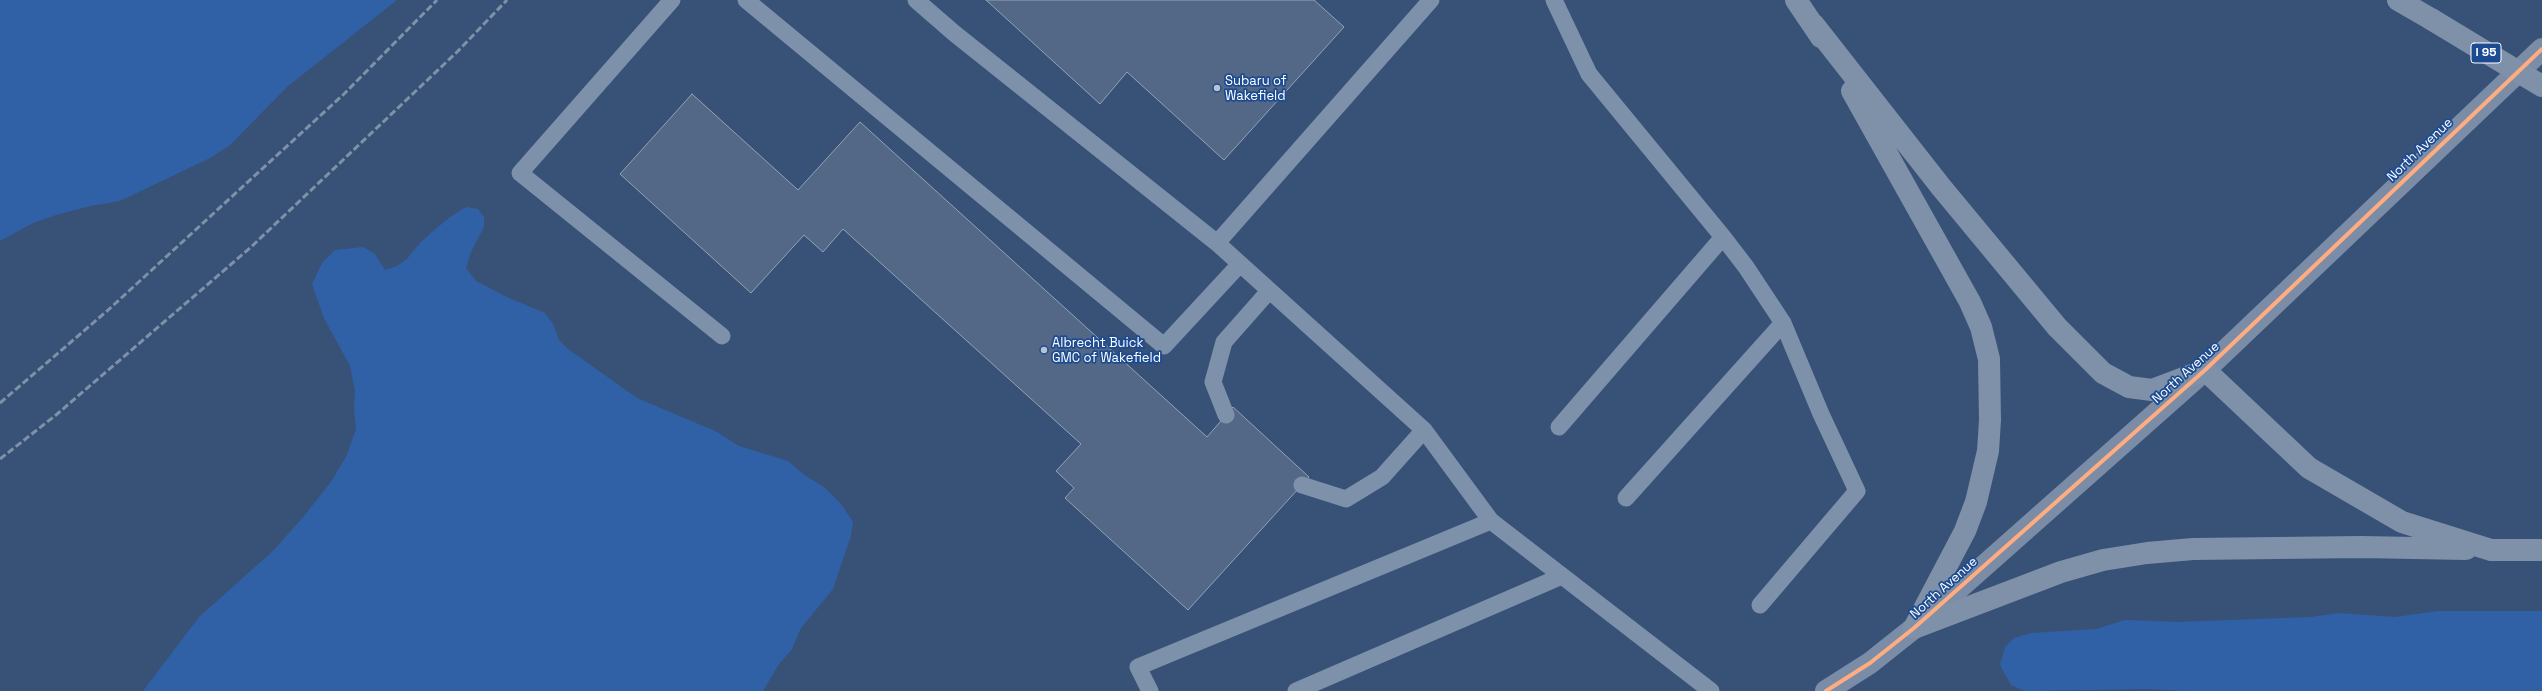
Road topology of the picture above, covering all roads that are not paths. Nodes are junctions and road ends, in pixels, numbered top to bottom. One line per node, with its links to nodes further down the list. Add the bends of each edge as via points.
1 (672, 0): 16 (lane, via 520,173)
2 (746, 0): 13 (lane, via 1164,346)
3 (916, 0): 12 (lane)
4 (1431, 0): 12 (lane)
5 (1554, 0): 11 (lane, via 1589,74)
6 (1796, 0): 8 (highway)
7 (2398, 0): 10 (highway, I 95, bridge)
8 (1814, 25): 17 (highway, via 1951,200 2057,327 2103,372 2130,387 2152,390); 28 (highway, via 1970,302 1981,327 1989,359 1988,451 1976,502 1965,531)
9 (2542, 49): 17 (street, North Avenue)
10 (2542, 86)
11 (1723, 237): 15 (lane); 19 (lane)
12 (1217, 243): 13 (lane)
13 (1240, 264): 14 (lane)
14 (1269, 291): 18 (lane, via 1224,342 1213,382); 20 (lane)
15 (1783, 323): 22 (lane); 27 (lane, via 1857,491)
16 (722, 336)
17 (2205, 370): 24 (highway, via 2308,468 2402,522); 28 (street, North Avenue)
18 (1226, 415)
19 (1559, 427)
20 (1424, 430): 21 (lane, via 1382,477 1346,499); 23 (lane)
21 (1302, 485)
22 (1626, 498)
23 (1491, 521): 26 (lane); 29 (lane, via 1138,667)
24 (2491, 550): 25 (highway); 28 (highway, via 2362,547 2147,553 2102,560 2061,572)
25 (2542, 550)
26 (1562, 576): 30 (lane); 31 (lane)
27 (1760, 605)
28 (1914, 628): 32 (street, North Avenue, via 1870,663)
29 (1150, 691)
30 (1296, 691)
31 (1711, 691)
32 (1826, 691)

